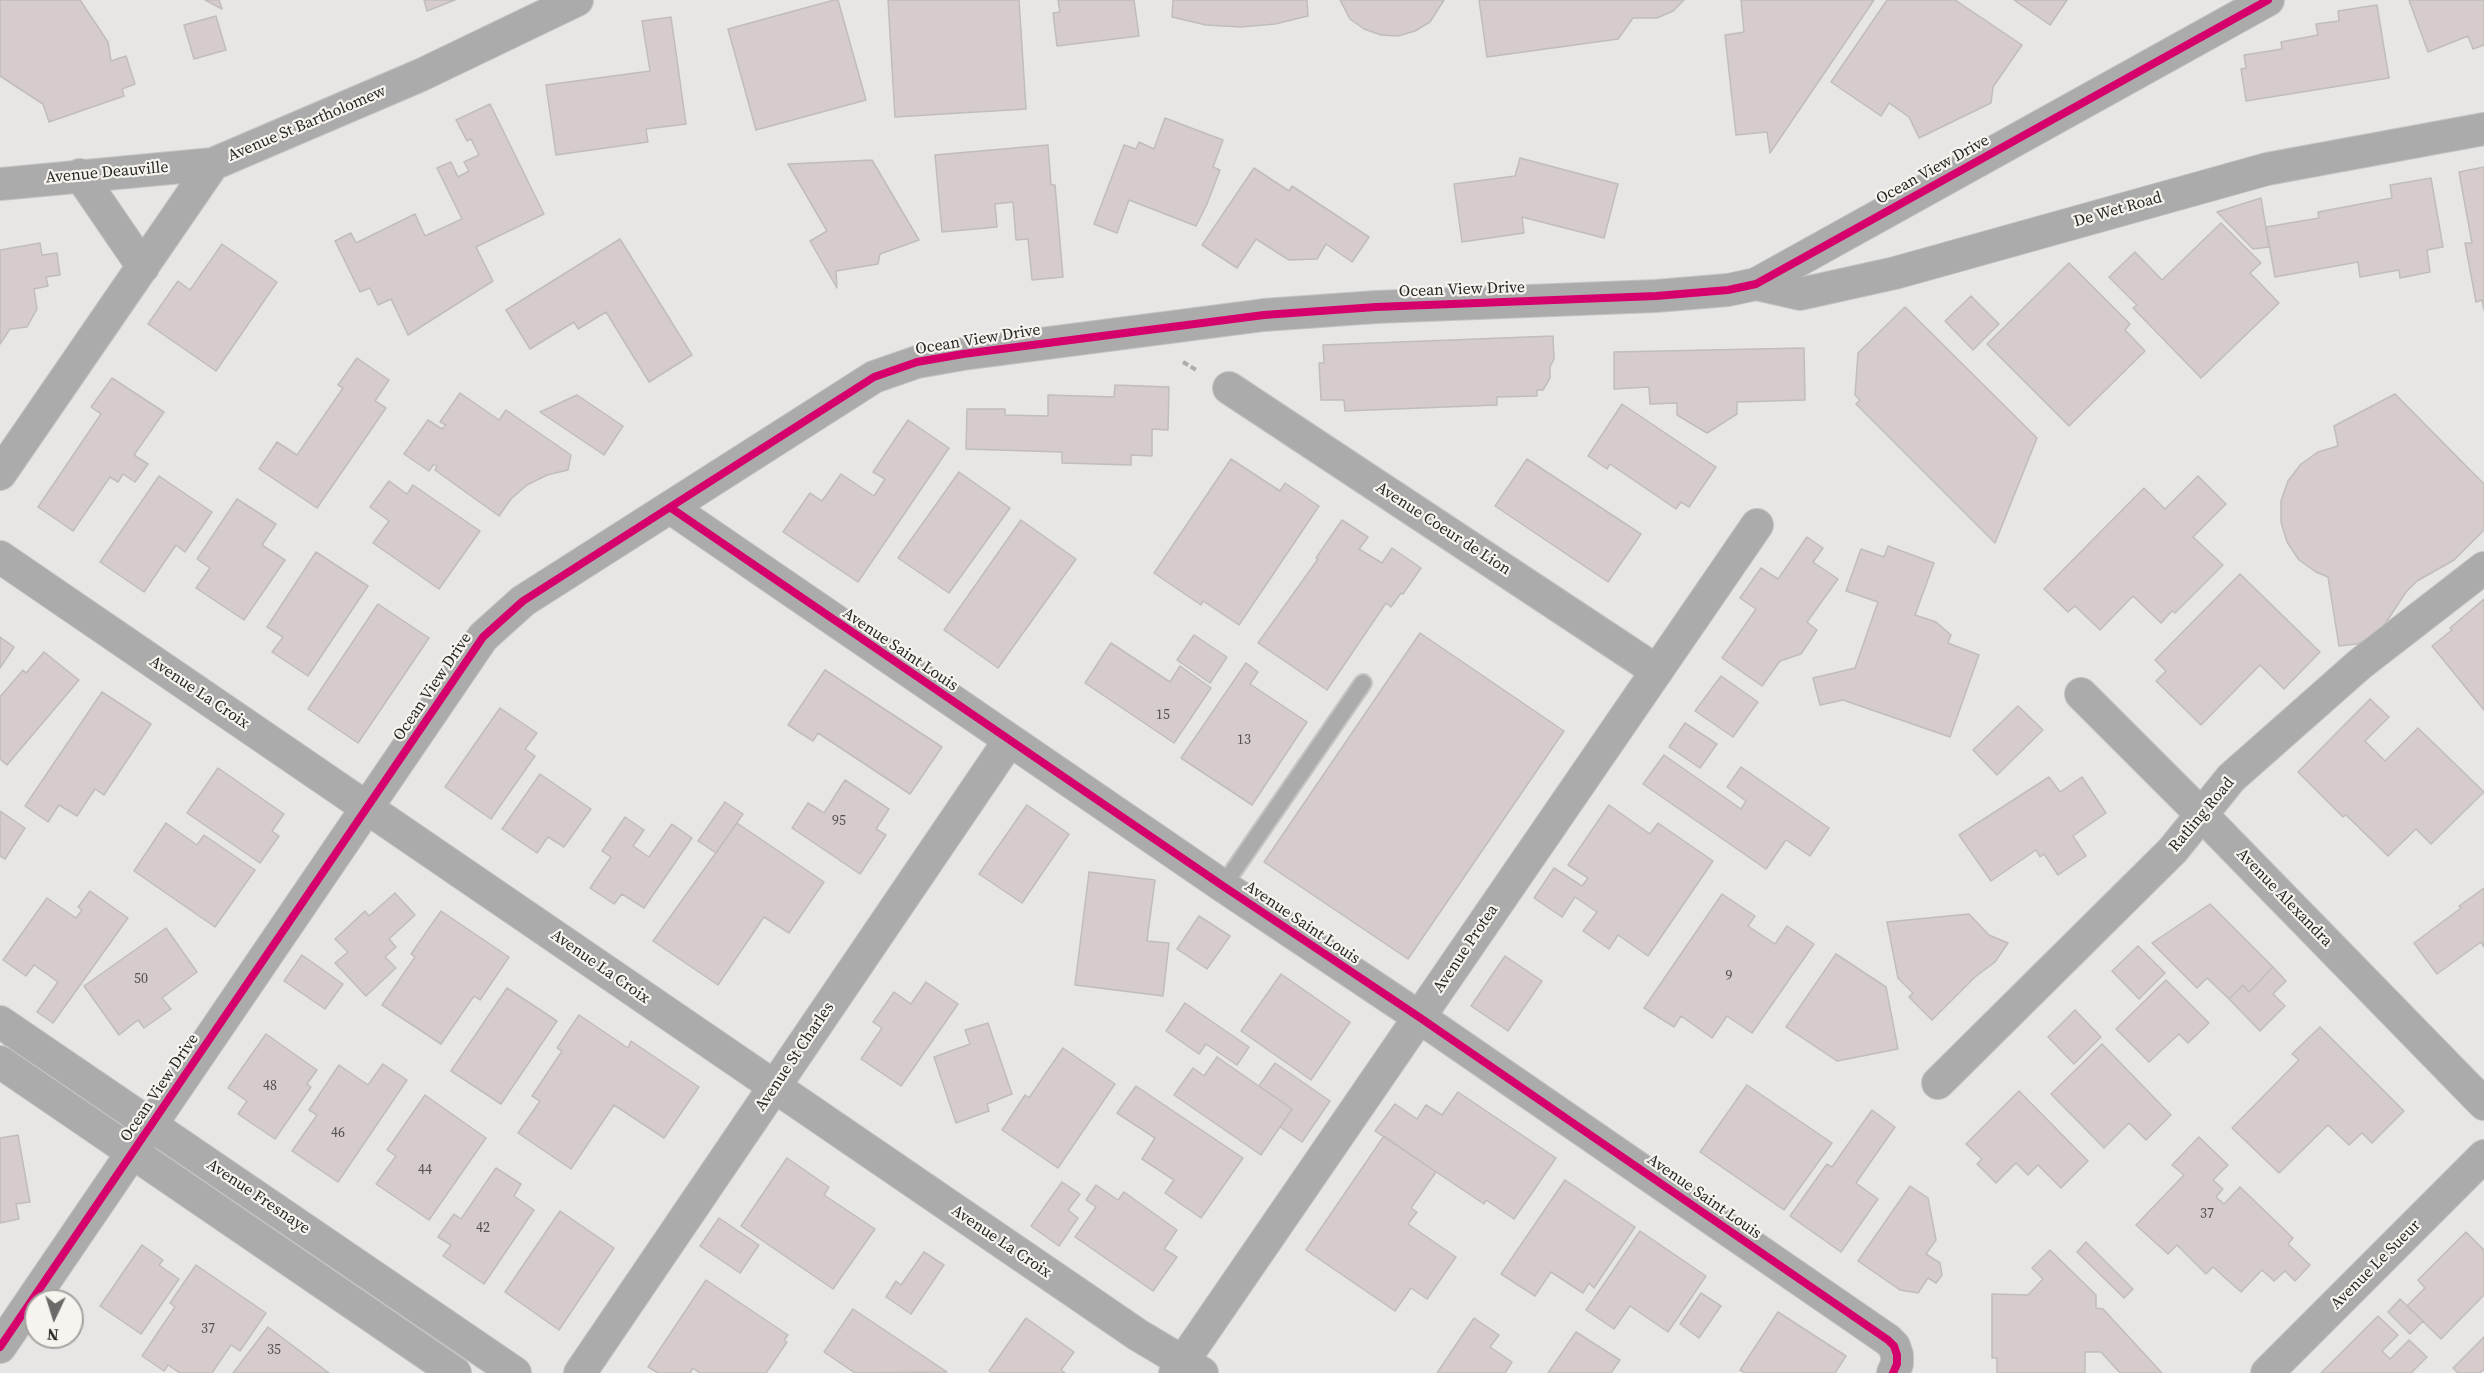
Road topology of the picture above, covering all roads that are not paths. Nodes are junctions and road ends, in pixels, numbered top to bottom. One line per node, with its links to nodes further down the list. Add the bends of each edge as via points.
1 (577, 0): 4 (street, Avenue St Bartholomew, via 421,75)
2 (2268, 0): 8 (street, Ocean View Drive)
3 (2484, 129): 8 (street, De Wet Road, via 2267,169 1895,273 1800,294)
4 (213, 164): 5 (street, Avenue Deauville); 7 (street, Avenue St Bartholomew)
5 (80, 175): 6 (street, Avenue Deauville); 7 (street)
6 (0, 184)
7 (143, 267): 10 (street, Avenue St Bartholomew)
8 (1756, 284): 11 (street, Ocean View Drive, via 1666,295 1264,315 917,362 874,377)
9 (1229, 388): 15 (street, Avenue Coeur de Lion)
10 (0, 474)
11 (671, 508): 18 (street, Avenue Saint Louis); 19 (street, Ocean View Drive, via 504,616 483,637)
12 (1757, 525): 15 (street, Avenue Protea)
13 (0, 557): 19 (street, Avenue La Croix)
14 (2484, 568): 20 (street, Ratling Road, via 2323,695 2231,778)
15 (1657, 671): 22 (street, Avenue Protea)
16 (1363, 683): 21 (lane)
17 (2081, 694): 20 (street, Avenue Alexandra)
18 (1009, 741): 21 (street, Avenue Saint Louis); 26 (street, Avenue St Charles)
19 (367, 807): 26 (street, Avenue La Croix); 28 (street, Ocean View Drive)
20 (2201, 814): 25 (street, Ratling Road, via 2172,850); 27 (street, Avenue Alexandra)
21 (1223, 886): 22 (street, Avenue Saint Louis)
22 (1419, 1017): 34 (street, Avenue Protea); 38 (street, Avenue Saint Louis, via 1888,1340 1897,1355)
23 (0, 1022): 28 (street, Avenue Fresnaye)
24 (0, 1062): 29 (street, Avenue Fresnaye)
25 (1938, 1083)
26 (775, 1088): 34 (street, Avenue La Croix); 37 (street, Avenue St Charles)
27 (2484, 1104)
28 (151, 1125): 29 (street, Ocean View Drive); 31 (street, Avenue Fresnaye)
29 (133, 1152): 32 (street, Avenue Fresnaye); 33 (street, Ocean View Drive)
30 (2484, 1156): 39 (street, Avenue Le Sueur)
31 (352, 1260): 32 (street); 36 (street, Avenue Fresnaye)
32 (331, 1290): 35 (street, Avenue Fresnaye)
33 (0, 1347)
34 (1187, 1369)
35 (455, 1373)
36 (515, 1373)
37 (580, 1373)
38 (1893, 1373)
39 (2267, 1373)

